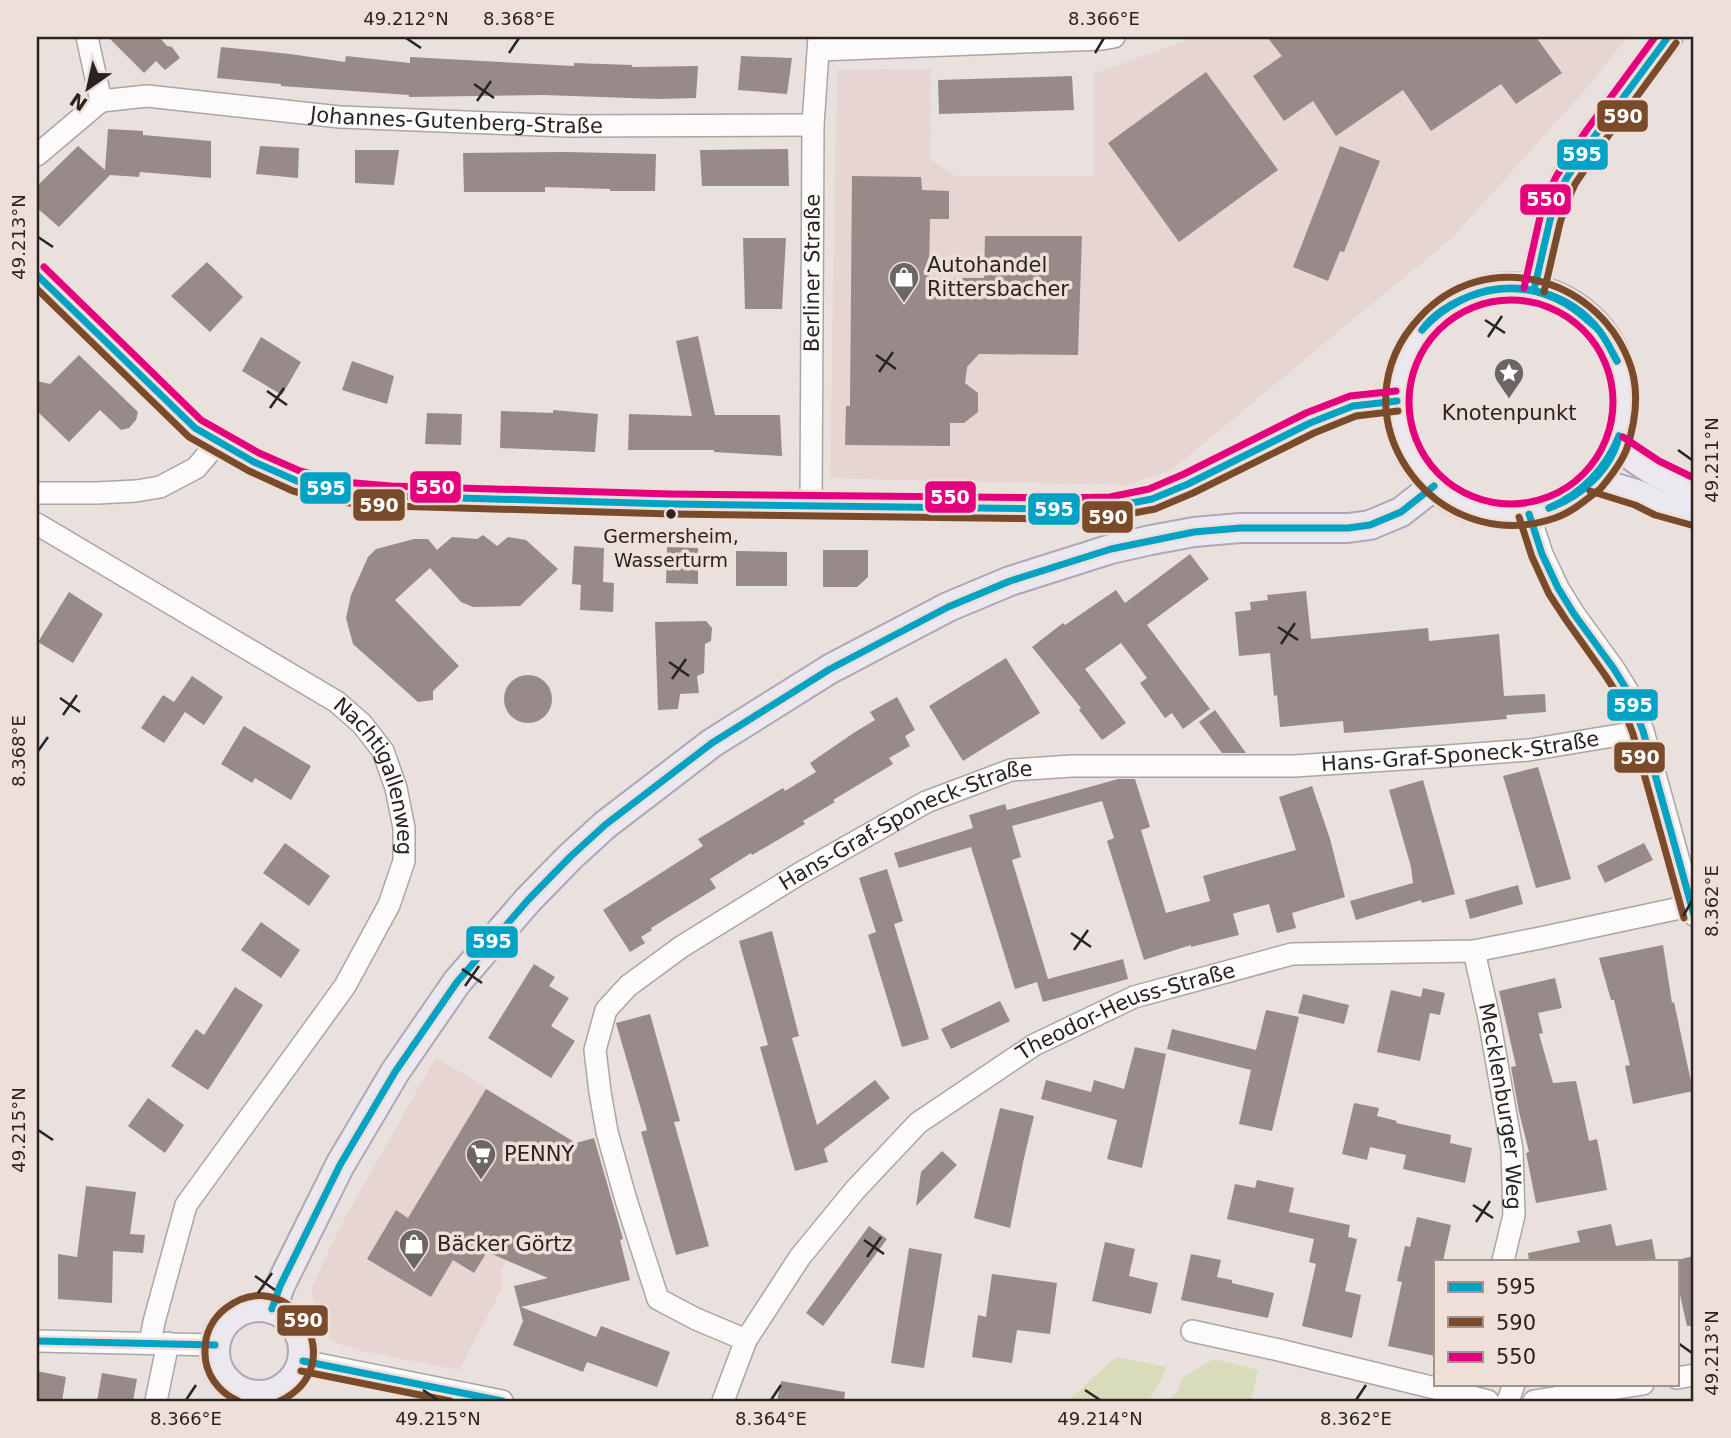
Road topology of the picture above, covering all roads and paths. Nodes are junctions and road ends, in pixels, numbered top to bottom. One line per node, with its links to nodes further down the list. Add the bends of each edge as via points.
1 (87, 37): 5 (street)
2 (1114, 37): 4 (street)
3 (1668, 37): 9 (main road, via 1566,179 1550,220)
4 (819, 43): 6 (street, Berliner Straße)
5 (100, 101): 6 (street, Johannes-Gutenberg-Straße, via 147,96 340,117 568,126); 7 (street)
6 (813, 125): 17 (street, Berliner Straße)
7 (37, 155)
8 (37, 275): 11 (street, via 176,411)
9 (1534, 290): 10 (main road, via 1494,288 1474,293 1439,313 1413,343 1401,371); 12 (main road, via 1579,310 1612,348 1625,396)
10 (1397, 401): 14 (main road, via 1403,438); 17 (street, via 1353,406 1176,489 1111,507)
11 (218, 442): 16 (street, via 196,468 160,487); 17 (street, via 298,481 341,492)
12 (1617, 444): 13 (main road); 15 (main road, via 1653,471)
13 (1593, 481): 18 (main road, via 1553,508); 19 (main road)
14 (1434, 486): 18 (main road, via 1469,508 1508,516); 25 (main road, via 1401,512 1370,525 1194,532 1111,549 1010,581 948,607 830,669 712,743 570,857 457,982 395,1072 340,1165)
15 (1694, 489)
16 (37, 493)
17 (811, 507)
18 (1529, 514): 21 (street, via 1558,588 1628,691)
19 (1694, 515)
20 (37, 524): 29 (street, Nachtigallenweg, via 338,702 383,751 404,828 404,861 389,905 345,986 186,1205 154,1322)
21 (1643, 732): 22 (street); 27 (street, Hans-Graf-Sponeck-Straße, via 1529,750 1294,766 1011,770 926,802 681,947 628,986 606,1010 595,1050 600,1091 626,1200 658,1298)
22 (1693, 908): 23 (street, Theodor-Heuss-Straße)
23 (1474, 951): 24 (street, Mecklenburger Weg, via 1512,1150 1514,1215); 27 (street, Theodor-Heuss-Straße, via 1292,954 1134,997 1034,1045 918,1123 800,1257)
24 (1503, 1260)
25 (272, 1308): 30 (main road, via 257,1306 229,1318); 31 (main road, via 294,1323 304,1347)
26 (1192, 1331): 37 (street)
27 (746, 1340): 36 (street, Theodor-Heuss-Straße)
28 (37, 1341): 29 (street)
29 (159, 1343): 30 (street); 34 (street, Nachtigallenweg)
30 (215, 1345): 33 (main road, via 219,1370)
31 (303, 1361): 33 (main road, via 288,1385); 35 (street)
32 (1630, 1386): 38 (street)
33 (247, 1397)
34 (156, 1401)
35 (502, 1401)
36 (723, 1401)
37 (1488, 1401)
38 (1534, 1401)

